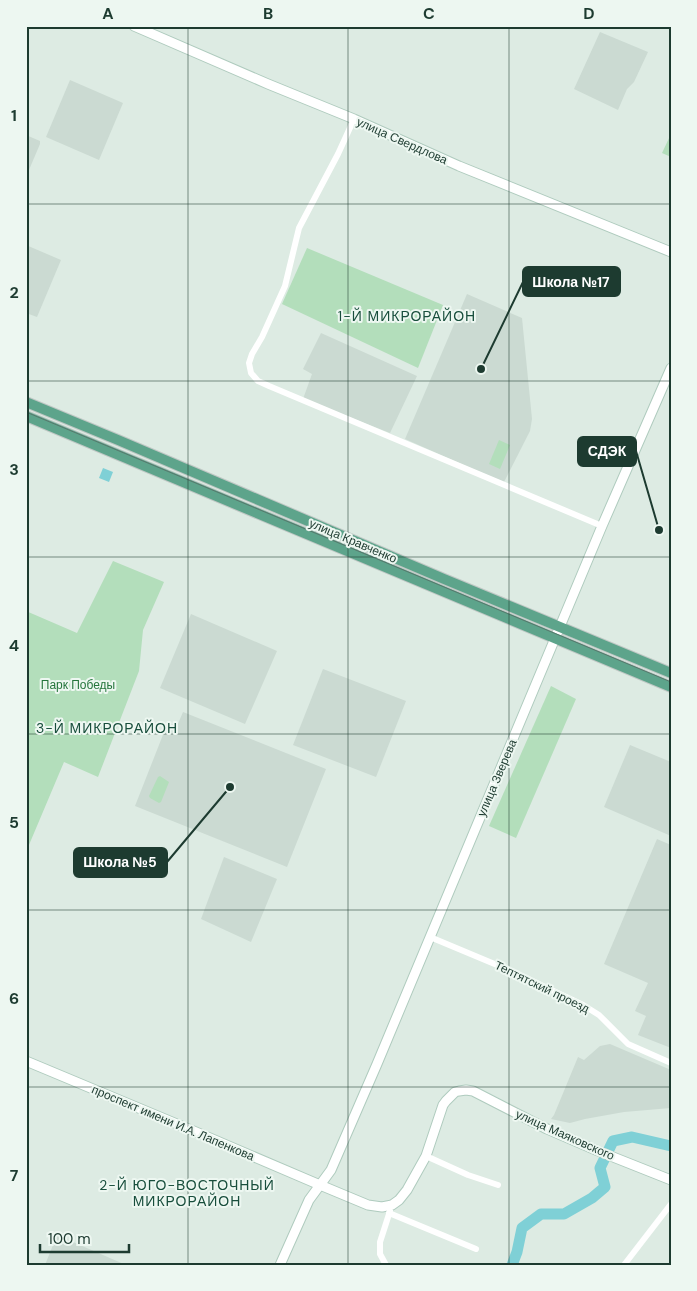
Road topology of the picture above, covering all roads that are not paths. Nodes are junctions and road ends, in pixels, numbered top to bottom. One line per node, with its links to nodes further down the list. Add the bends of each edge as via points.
1 (134, 26): 2 (main road, улица Свердлова)
2 (354, 119): 3 (main road, улица Свердлова, via 459,166); 12 (street, via 299,228 285,286 249,363 251,373 269,386)
3 (671, 252)
4 (671, 368): 12 (main road, улица Зверева)
5 (26, 402): 6 (main road, улица Кравченко)
6 (42, 408): 8 (street); 9 (main road, улица Кравченко)
7 (26, 416): 8 (main road, улица Кравченко)
8 (36, 421): 10 (main road, улица Кравченко)
9 (266, 503): 10 (street); 11 (main road, улица Кравченко)
10 (260, 515): 13 (main road, улица Кравченко)
11 (303, 519): 13 (street); 14 (main road, улица Кравченко)
12 (602, 526): 24 (main road, улица Зверева)
13 (298, 531): 15 (main road, улица Кравченко)
14 (341, 535): 15 (street); 16 (main road, улица Кравченко)
15 (336, 547): 17 (main road, улица Кравченко)
16 (380, 552): 17 (street); 18 (main road, улица Кравченко)
17 (376, 564): 20 (main road, улица Кравченко)
18 (418, 568): 19 (main road, улица Кравченко); 20 (street)
19 (444, 579): 21 (street); 22 (main road, улица Кравченко)
20 (414, 580): 21 (main road, улица Кравченко)
21 (439, 590): 23 (main road, улица Кравченко)
22 (489, 597): 23 (street); 24 (main road, улица Кравченко)
23 (484, 609): 25 (main road, улица Кравченко)
24 (560, 627): 25 (main road, улица Зверева); 26 (main road, улица Кравченко)
25 (554, 639): 27 (main road, улица Кравченко); 30 (main road, улица Зверева)
26 (616, 651): 27 (street); 28 (main road, улица Кравченко)
27 (612, 663): 29 (main road, улица Кравченко)
28 (671, 673)
29 (671, 687)
30 (430, 937): 32 (street, Тептятский проезд, via 583,1005 599,1015 628,1044); 36 (main road, улица Зверева, via 350,1126)
31 (26, 1061): 36 (main road, проспект имени И.А. Лапенкова)
32 (671, 1063)
33 (426, 1156): 34 (main road, улица Маяковского, via 443,1105 451,1096 466,1090 547,1129); 35 (street); 38 (main road, via 407,1190)
34 (671, 1180)
35 (498, 1185)
36 (320, 1186): 38 (main road, проспект имени И.А. Лапенкова, via 368,1205); 40 (main road, улица Зверева, via 309,1200)
37 (671, 1204): 42 (street)
38 (391, 1209): 39 (street); 41 (street, via 380,1242 380,1254)
39 (476, 1248)
40 (280, 1265)
41 (386, 1265)
42 (624, 1265)

